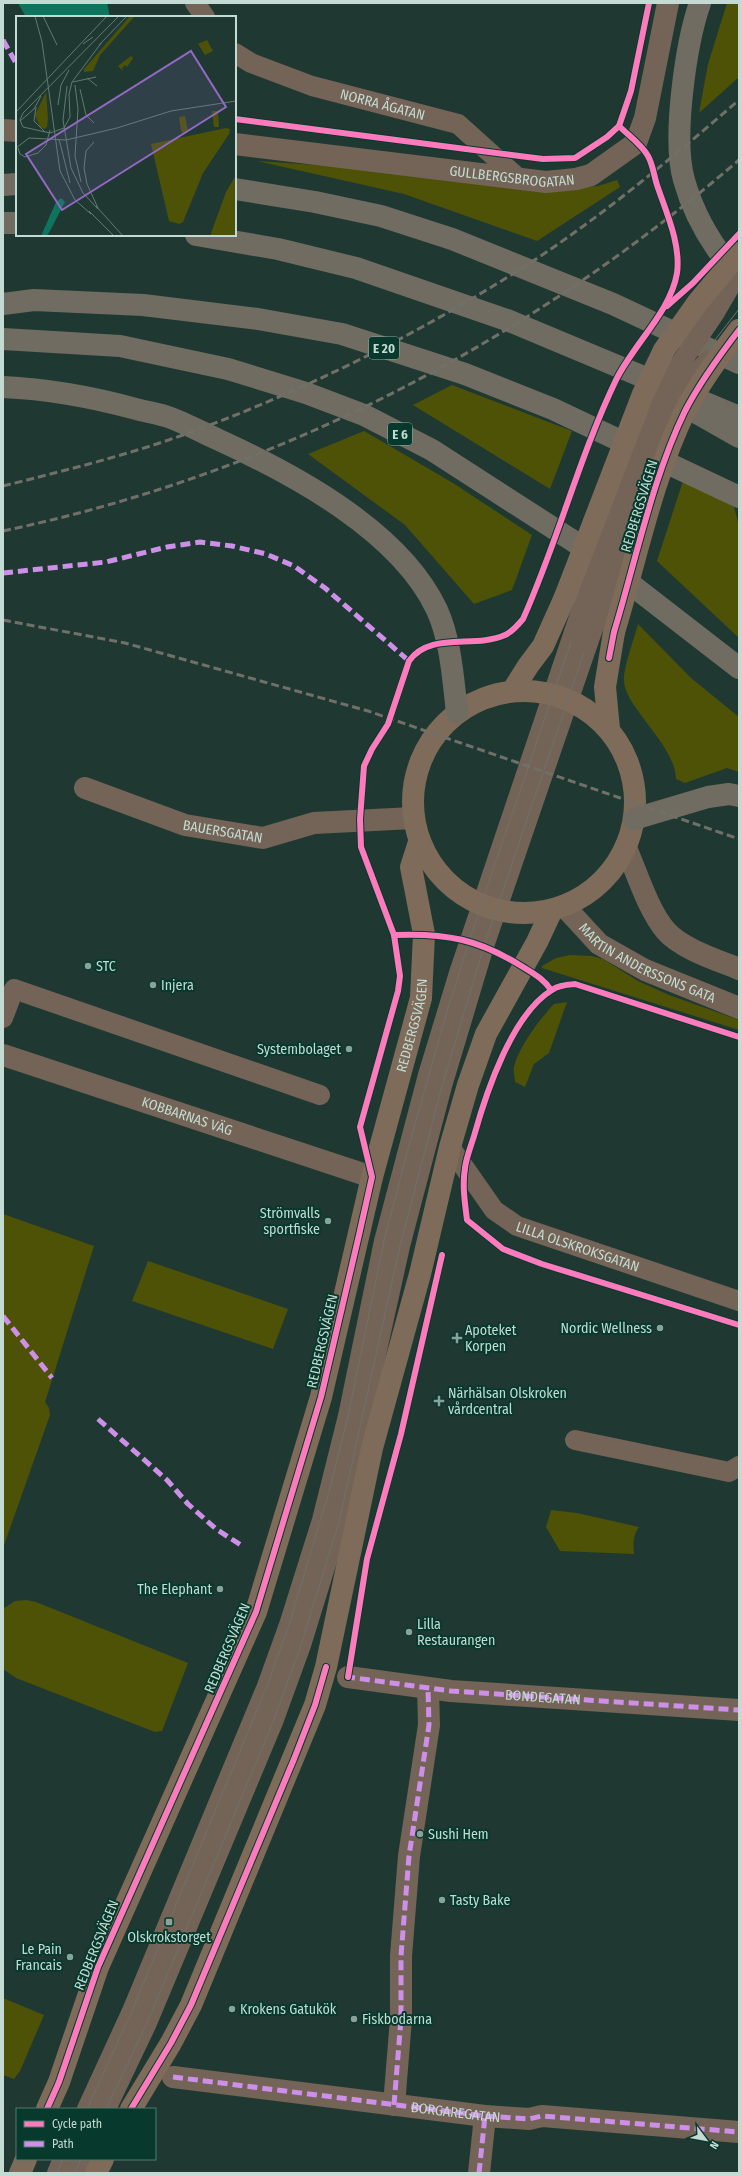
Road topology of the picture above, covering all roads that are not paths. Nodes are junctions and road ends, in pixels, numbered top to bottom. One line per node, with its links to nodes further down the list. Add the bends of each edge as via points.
1 (195, 3): 4 (lane)
2 (668, 3): 9 (street, GULLBERGSBROGATAN, via 645,118 636,143 591,175 546,182)
3 (700, 3): 18 (highway, via 686,67 683,98 680,150 684,179 707,235)
4 (204, 16)
5 (236, 54): 9 (lane, NORRA ÅGATAN, via 312,86 458,124)
6 (3, 130): 7 (street)
7 (16, 131)
8 (236, 144): 9 (street, GULLBERGSBROGATAN)
9 (517, 177)
10 (16, 184): 11 (highway)
11 (3, 185)
12 (236, 189): 25 (highway, via 381,216 452,239 613,304)
13 (16, 222): 14 (highway)
14 (3, 223)
15 (202, 236): 24 (highway, via 278,249 356,268 507,320)
16 (739, 253): 32 (street, bridge, via 698,302 664,350 642,394 556,619 543,646)
17 (739, 271): 21 (lane, bridge)
18 (739, 277)
19 (739, 285): 21 (lane, bridge)
20 (3, 304): 29 (highway, E 20, via 34,300 143,305 258,319 342,334 465,374 553,409)
21 (714, 314): 30 (lane, bridge, via 674,373 636,452)
22 (739, 329): 30 (lane, bridge, via 688,382 665,426); 35 (street, REDBERGSVÄGEN, bridge, via 710,368 685,412 665,461 614,632 605,687)
23 (3, 339): 31 (highway, E 6, via 135,349 228,369 306,393 364,415 432,450 584,548)
24 (604, 360): 27 (highway); 28 (highway)
25 (739, 364)
26 (3, 387): 34 (highway, via 37,388 98,399 171,418 264,460 306,483 346,510 400,559 420,581 437,611 447,643)
27 (739, 417)
28 (739, 437)
29 (739, 497)
30 (581, 637): 33 (lane)
31 (739, 668)
32 (513, 690): 33 (street, REDBERGSVÄGEN); 34 (street, REDBERGSVÄGEN, via 483,697)
33 (561, 696): 35 (street, REDBERGSVÄGEN, via 588,710); 42 (lane)
34 (457, 712): 38 (street, REDBERGSVÄGEN, via 438,730 424,751 416,775 412,800)
35 (609, 729): 39 (street, REDBERGSVÄGEN, via 620,744 634,781)
36 (85, 788): 38 (street, BAUERSGATAN, via 185,825 263,838 314,822)
37 (739, 796): 39 (highway, via 729,794 708,797)
38 (413, 818): 40 (street, REDBERGSVÄGEN)
39 (634, 819): 41 (street, REDBERGSVÄGEN)
40 (419, 842): 42 (street, REDBERGSVÄGEN, via 442,878 459,893); 50 (street, REDBERGSVÄGEN, via 410,867 424,934 421,998)
41 (626, 848): 43 (street, REDBERGSVÄGEN, via 612,871 590,892); 44 (street, via 650,904 666,931 694,951)
42 (489, 907): 43 (street, REDBERGSVÄGEN, via 522,913); 60 (lane, via 454,987 406,1156 381,1257 348,1416 322,1520 292,1618 267,1686 132,2011); 61 (lane, via 463,1014 421,1162 382,1323 339,1522 301,1645 273,1722 150,2017)
43 (558, 908): 45 (street, MARTIN ANDERSSONS GATA, via 598,944 645,970); 49 (street, via 486,1034)
44 (739, 969)
45 (739, 1008)
46 (3, 1018): 48 (lane, via 14,989)
47 (3, 1054): 50 (street, KOBBARNAS VÄG)
48 (320, 1094)
49 (450, 1147): 51 (lane, LILLA OLSKROKSGATAN, via 494,1210 517,1226); 62 (street, via 420,1274 372,1448 326,1667 315,1704 190,2005 171,2043)
50 (372, 1177): 59 (street, REDBERGSVÄGEN, via 321,1396 256,1612 98,1967 59,2082)
51 (739, 1301)
52 (575, 1440): 53 (lane, via 729,1472)
53 (739, 1466)
54 (348, 1677): 55 (street, BONDEGATAN)
55 (428, 1688): 56 (street, BONDEGATAN); 58 (street, via 430,1725 409,1856)
56 (739, 1710)
57 (173, 2077): 58 (street, BORGAREGATAN)
58 (394, 2105): 63 (street, BORGAREGATAN)
59 (47, 2108)
60 (87, 2108)
61 (106, 2108)
62 (132, 2108)
63 (485, 2116): 64 (street, BORGAREGATAN, via 529,2119 542,2116); 73 (street)
64 (739, 2132)
65 (26, 2160): 69 (street)
66 (63, 2160): 70 (lane)
67 (81, 2160): 71 (lane)
68 (102, 2160): 72 (street)
69 (20, 2173)
70 (57, 2173)
71 (75, 2173)
72 (96, 2173)
73 (479, 2173)

